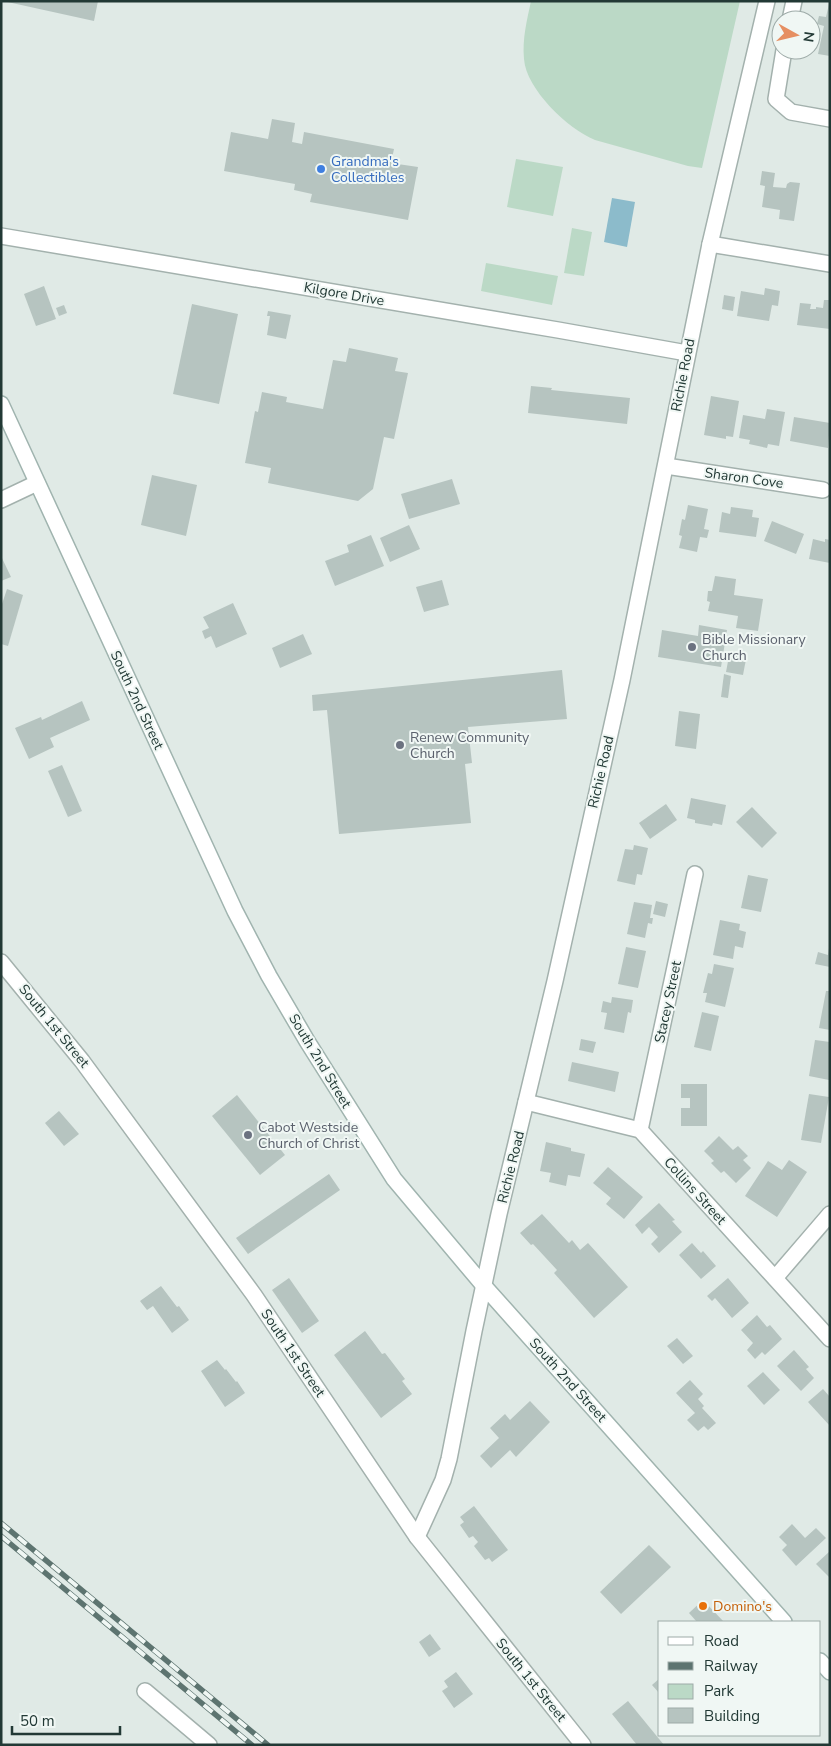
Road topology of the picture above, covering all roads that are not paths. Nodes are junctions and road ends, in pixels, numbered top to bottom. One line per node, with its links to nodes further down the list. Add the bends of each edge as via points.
1 (767, 1): 5 (street, Richie Road)
2 (782, 60): 3 (street, via 776,99 791,112)
3 (830, 119)
4 (1, 236): 7 (street, Kilgore Drive)
5 (710, 244): 6 (street); 7 (street, Richie Road)
6 (830, 264)
7 (686, 353): 9 (street, Richie Road)
8 (1, 404): 10 (street, South 2nd Street)
9 (666, 466): 11 (street, Sharon Cove); 15 (street, Richie Road, via 622,680)
10 (37, 483): 12 (street); 19 (street, South 2nd Street, via 226,893 269,976 327,1075 394,1179)
11 (823, 490)
12 (1, 500)
13 (695, 874): 16 (street, Stacey Street)
14 (1, 962): 21 (street, South 1st Street, via 82,1061 254,1295)
15 (526, 1102): 16 (street); 19 (street, Richie Road)
16 (640, 1130): 18 (street, Collins Street)
17 (830, 1214): 18 (street)
18 (775, 1278): 20 (street, Collins Street)
19 (484, 1286): 21 (street, Richie Road, via 449,1460); 22 (street, South 2nd Street)
20 (830, 1338)
21 (418, 1537): 27 (street, South 1st Street)
22 (783, 1621)
23 (821, 1662): 24 (street)
24 (830, 1672)
25 (145, 1691): 26 (street)
26 (209, 1745)
27 (583, 1745)

